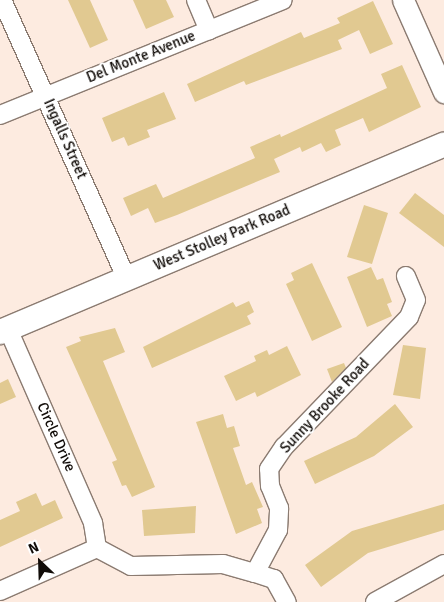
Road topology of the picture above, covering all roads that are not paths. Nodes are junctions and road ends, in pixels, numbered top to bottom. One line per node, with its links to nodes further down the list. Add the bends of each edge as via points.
1 (2, 0): 7 (street, Ingalls Street)
2 (196, 0): 5 (street)
3 (283, 0): 5 (street, Del Monte Avenue)
4 (403, 0): 6 (street)
5 (209, 30): 7 (street, Del Monte Avenue)
6 (444, 92)
7 (45, 96): 8 (street, Del Monte Avenue); 11 (street, Ingalls Street)
8 (0, 115)
9 (444, 144): 11 (main road, West Stolley Park Road)
10 (406, 276): 15 (street, Sunny Brooke Road, via 416,300 410,317 284,447 269,469 270,486 280,508 278,530)
11 (127, 279): 12 (main road, West Stolley Park Road)
12 (4, 331): 13 (street, Circle Drive, via 93,523)
13 (97, 548): 15 (street, via 131,566 223,564); 16 (street)
14 (444, 564): 18 (street)
15 (255, 573): 17 (street, via 274,579)
16 (0, 591)
17 (287, 602)
18 (375, 602)

